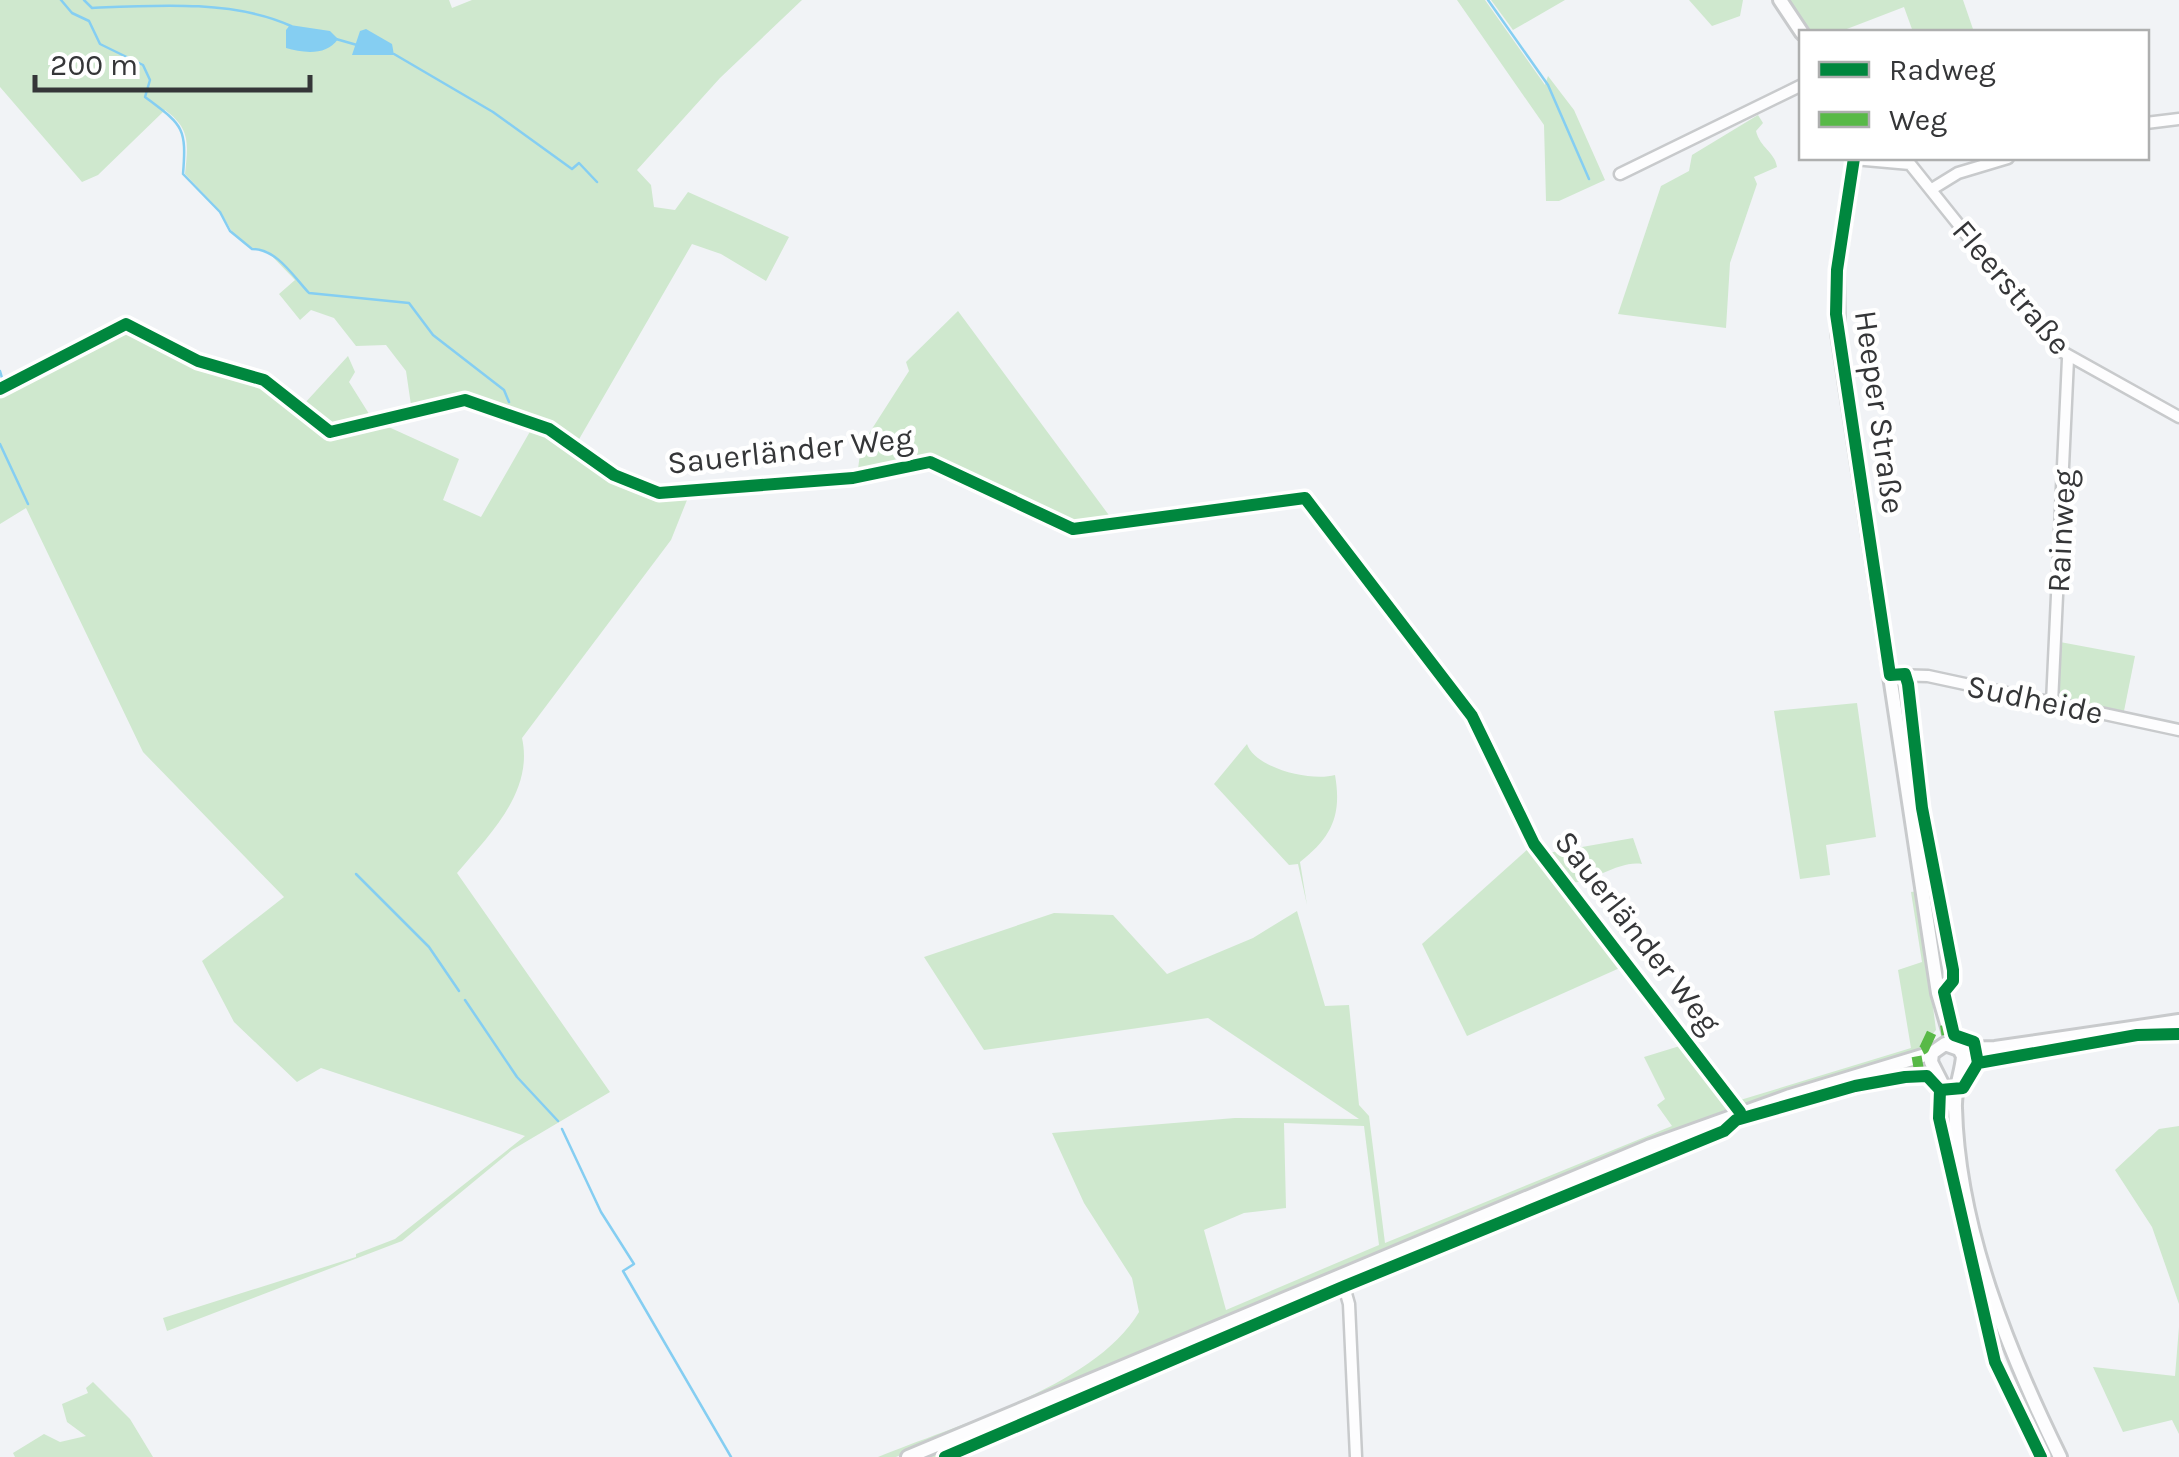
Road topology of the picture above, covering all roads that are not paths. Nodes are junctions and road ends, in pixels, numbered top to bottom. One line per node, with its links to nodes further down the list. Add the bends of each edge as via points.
1 (1780, 0): 2 (street)
2 (1800, 30)
3 (1799, 86): 9 (street)
4 (2179, 119): 5 (street)
5 (2149, 123)
6 (1854, 160): 14 (street, Heeper Straße, via 1836,314)
7 (1875, 160): 10 (street, Fleerstraße, via 1906,163)
8 (2002, 160): 10 (street, via 1947,178)
9 (1620, 174)
10 (1932, 190): 11 (street, Fleerstraße)
11 (2068, 359): 13 (street, Fleerstraße); 15 (street, Rainweg)
12 (0, 390): 24 (street, Sauerländer Weg, via 126,324 198,361 264,380 330,432 465,400 549,429 614,474 659,493 852,478 930,462 1073,529 1305,498 1472,716 1534,844)
13 (2179, 417)
14 (1890, 675): 15 (street, Sudheide); 17 (street, Heeper Straße)
15 (2052, 702): 16 (street, Sudheide)
16 (2179, 730)
17 (1938, 993): 19 (street, Heeper Straße); 21 (street, Heeper Straße)
18 (2179, 1021): 20 (street)
19 (1956, 1047): 20 (street); 21 (street); 22 (street, Heeper Straße)
20 (1994, 1048): 22 (street)
21 (1936, 1061): 22 (street); 23 (street, Heeper Straße); 24 (street)
22 (1961, 1068): 23 (street, Heeper Straße)
23 (1955, 1109): 28 (street, Heeper Straße, via 1971,1216 1996,1308)
24 (1740, 1112): 25 (street)
25 (1340, 1276): 26 (street); 27 (street, via 1349,1304)
26 (908, 1457)
27 (1356, 1457)
28 (2060, 1457)

